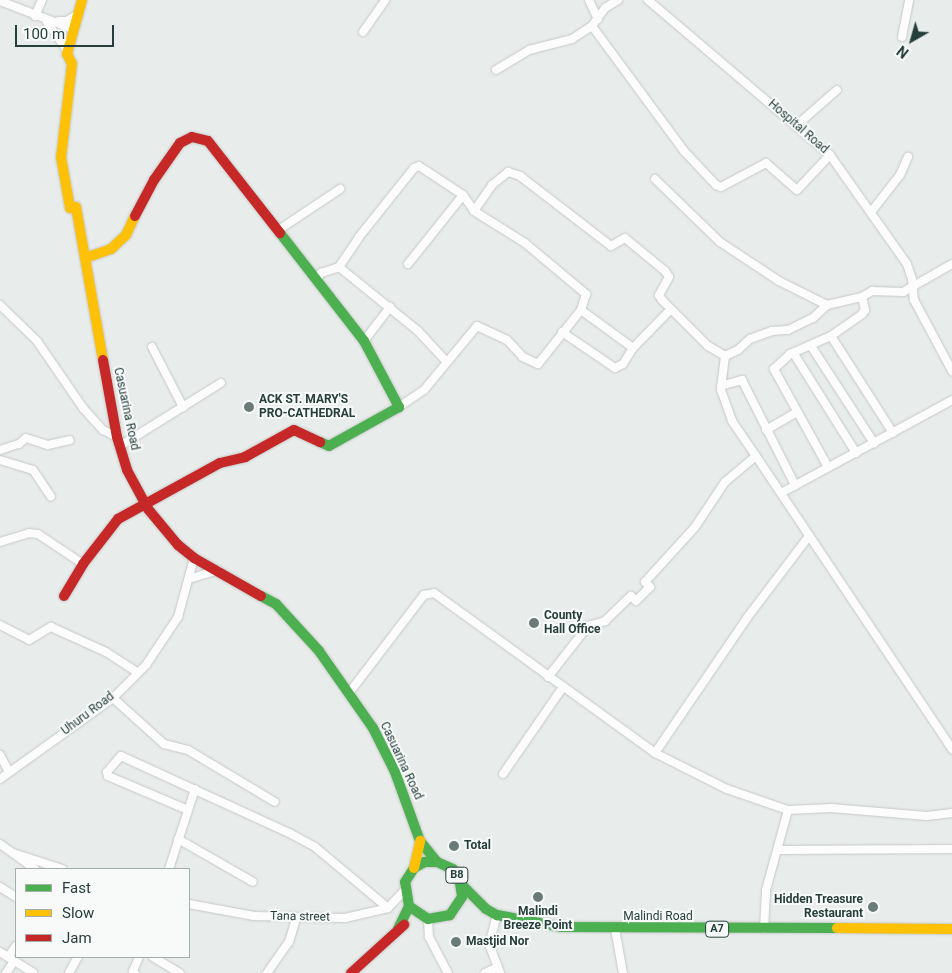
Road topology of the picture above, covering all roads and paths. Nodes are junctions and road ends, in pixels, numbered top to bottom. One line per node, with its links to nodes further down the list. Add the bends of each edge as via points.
1 (42, 0): 10 (street)
2 (82, 0): 9 (main road, Casuarina Road)
3 (385, 0): 13 (street)
4 (589, 0): 11 (street)
5 (618, 0): 11 (street, via 605,8)
6 (648, 0): 19 (street, Hospital Road)
7 (909, 0): 15 (street)
8 (0, 1): 10 (street)
9 (78, 14): 10 (street, via 67,21); 14 (main road, Casuarina Road)
10 (43, 19): 14 (street); 16 (street)
11 (598, 20): 12 (street)
12 (592, 26): 17 (street, via 572,39 529,50); 20 (street, via 684,151 716,185 721,187 766,162 797,190)
13 (363, 32)
14 (72, 33): 16 (main road, Casuarina Road)
15 (902, 36)
16 (68, 52): 28 (main road, Casuarina Road, via 72,64 61,157 70,208 76,207)
17 (496, 70)
18 (837, 90): 19 (street)
19 (797, 125): 20 (street, Hospital Road)
20 (830, 155): 26 (street, Hospital Road)
21 (908, 157): 26 (street, via 900,175)
22 (655, 179): 35 (street, via 720,242 778,281)
23 (340, 189): 27 (street)
24 (464, 195): 25 (street); 29 (street); 31 (street, via 423,167 416,166)
25 (474, 211): 38 (street, via 492,185 508,172 520,176 611,246 625,238 665,271 669,277 659,295); 39 (street, via 525,243 584,289 587,296)
26 (871, 212): 33 (street, Hospital Road, via 906,264)
27 (277, 231): 28 (main road, via 212,145 192,137 179,144 154,180 126,235 111,249); 32 (main road)
28 (85, 258): 59 (main road, Casuarina Road)
29 (408, 264)
30 (952, 264): 33 (street)
31 (339, 267): 32 (street, via 321,274); 37 (street)
32 (316, 280): 42 (main road)
33 (912, 284): 34 (street, via 903,292 888,294 881,290); 49 (street, Hospital Road, via 914,300)
34 (862, 297): 35 (street); 41 (street, via 864,312)
35 (827, 304): 47 (street, via 813,318 788,330 772,331 750,339)
36 (0, 305): 59 (street, via 37,340 83,408)
37 (390, 307): 42 (street); 48 (street)
38 (671, 309): 45 (street); 47 (street, via 708,346)
39 (581, 310): 40 (street); 45 (street)
40 (562, 332): 45 (street, via 614,368 623,364); 48 (street, via 555,346 538,364 524,357 507,340 477,326)
41 (831, 336): 44 (street); 57 (street)
42 (364, 341): 54 (main road)
43 (152, 346): 53 (street)
44 (811, 346): 46 (street); 60 (street)
45 (633, 348)
46 (794, 354): 55 (street, via 774,370); 62 (street)
47 (725, 356): 51 (street)
48 (447, 362): 54 (street, via 424,390)
49 (952, 371)
50 (221, 383): 53 (street)
51 (721, 386): 56 (street, via 742,380); 63 (street, via 732,421)
52 (952, 400): 57 (street)
53 (183, 406): 59 (street)
54 (399, 407): 69 (main road, via 329,446 294,430 266,442 245,457 220,463)
55 (797, 412): 56 (street); 65 (street)
56 (766, 430): 66 (street)
57 (893, 432): 60 (street)
58 (69, 440): 61 (street, via 48,445 26,438 19,444)
59 (118, 441): 69 (main road, Casuarina Road)
60 (874, 443): 62 (street)
61 (0, 450)
62 (856, 453): 65 (street)
63 (756, 456): 67 (street); 80 (street, via 725,482 694,527 645,582 650,587 636,601 631,596 605,621 588,626)
64 (0, 460): 68 (street, via 33,470)
65 (828, 467): 66 (street)
66 (795, 485): 67 (street)
67 (781, 493): 70 (street)
68 (51, 497)
69 (145, 504): 72 (main road, Casuarina Road); 74 (main road, via 118,519)
70 (810, 536): 84 (street); 85 (street, via 747,618)
71 (0, 542): 74 (street, via 30,533 38,534)
72 (185, 551): 73 (main road, Casuarina Road); 76 (street)
73 (197, 559): 75 (main road, Casuarina Road); 76 (street, Uhuru Road)
74 (83, 564): 77 (main road)
75 (218, 570): 76 (street); 82 (main road, Casuarina Road, via 258,591 296,622)
76 (190, 577): 79 (street, Uhuru Road, via 178,617 167,637)
77 (64, 596)
78 (0, 625): 79 (street, via 30,640 51,627 106,652)
79 (138, 673): 83 (street, Uhuru Road)
80 (548, 677): 81 (street); 82 (street, via 440,595 430,593 424,595)
81 (563, 687): 85 (street); 88 (street)
82 (349, 693): 96 (main road, Casuarina Road, via 388,757)
83 (113, 698): 87 (street, Uhuru Road); 91 (street, via 164,744 188,750)
84 (952, 749)
85 (655, 752): 93 (street, via 727,789)
86 (0, 755): 87 (street)
87 (9, 772): 89 (street, Uhuru Road)
88 (503, 774)
89 (0, 779)
90 (195, 789): 92 (street); 92 (street, via 121,756 107,772 108,776); 114 (street, via 304,840)
91 (274, 802)
92 (188, 810): 95 (street)
93 (788, 810): 94 (street, via 832,808 927,816); 98 (street)
94 (952, 813)
95 (178, 839): 104 (street); 106 (street)
96 (420, 841): 101 (main road, Casuarina Road); 105 (main road)
97 (0, 844): 100 (street)
98 (779, 850): 99 (street); 121 (street, via 766,890)
99 (952, 850)
100 (13, 853): 102 (street); 103 (street)
101 (437, 862): 105 (main road, B8, via 425,862); 107 (main road, B8, via 453,869)
102 (43, 867)
103 (34, 868)
104 (168, 868)
105 (414, 868): 109 (main road)
106 (253, 882)
107 (462, 885): 113 (main road, B8); 115 (main road, Malindi Road / A7)
108 (0, 887): 110 (street)
109 (404, 891): 112 (main road); 114 (street)
110 (15, 897)
111 (190, 904): 118 (street, Tana street, via 232,913)
112 (409, 906): 117 (main road); 119 (main road)
113 (457, 907): 115 (main road, Malindi Road / A7); 117 (main road, via 440,919)
114 (388, 908): 118 (street, Tana street, via 356,917)
115 (486, 910): 116 (main road, Malindi Road / A7)
116 (497, 915): 120 (main road, Malindi Road / A7, via 547,926); 129 (street, via 489,944)
117 (426, 918): 119 (main road); 137 (street, via 429,938)
118 (296, 919): 135 (street, via 289,942)
119 (398, 928): 136 (main road)
120 (616, 929): 121 (main road, Malindi Road / A7); 139 (street)
121 (764, 929): 122 (main road, Malindi Road / A7)
122 (952, 929)
123 (15, 949): 128 (street)
124 (0, 952): 128 (street)
125 (77, 958): 133 (street)
126 (139, 958): 130 (street)
127 (156, 958): 134 (street)
128 (11, 959): 131 (street); 132 (street)
129 (498, 971): 138 (street)
130 (133, 972)
131 (6, 973)
132 (33, 973)
133 (68, 973)
134 (180, 973)
135 (267, 973)
136 (351, 973)
137 (448, 973)
138 (485, 973)
139 (623, 973)

